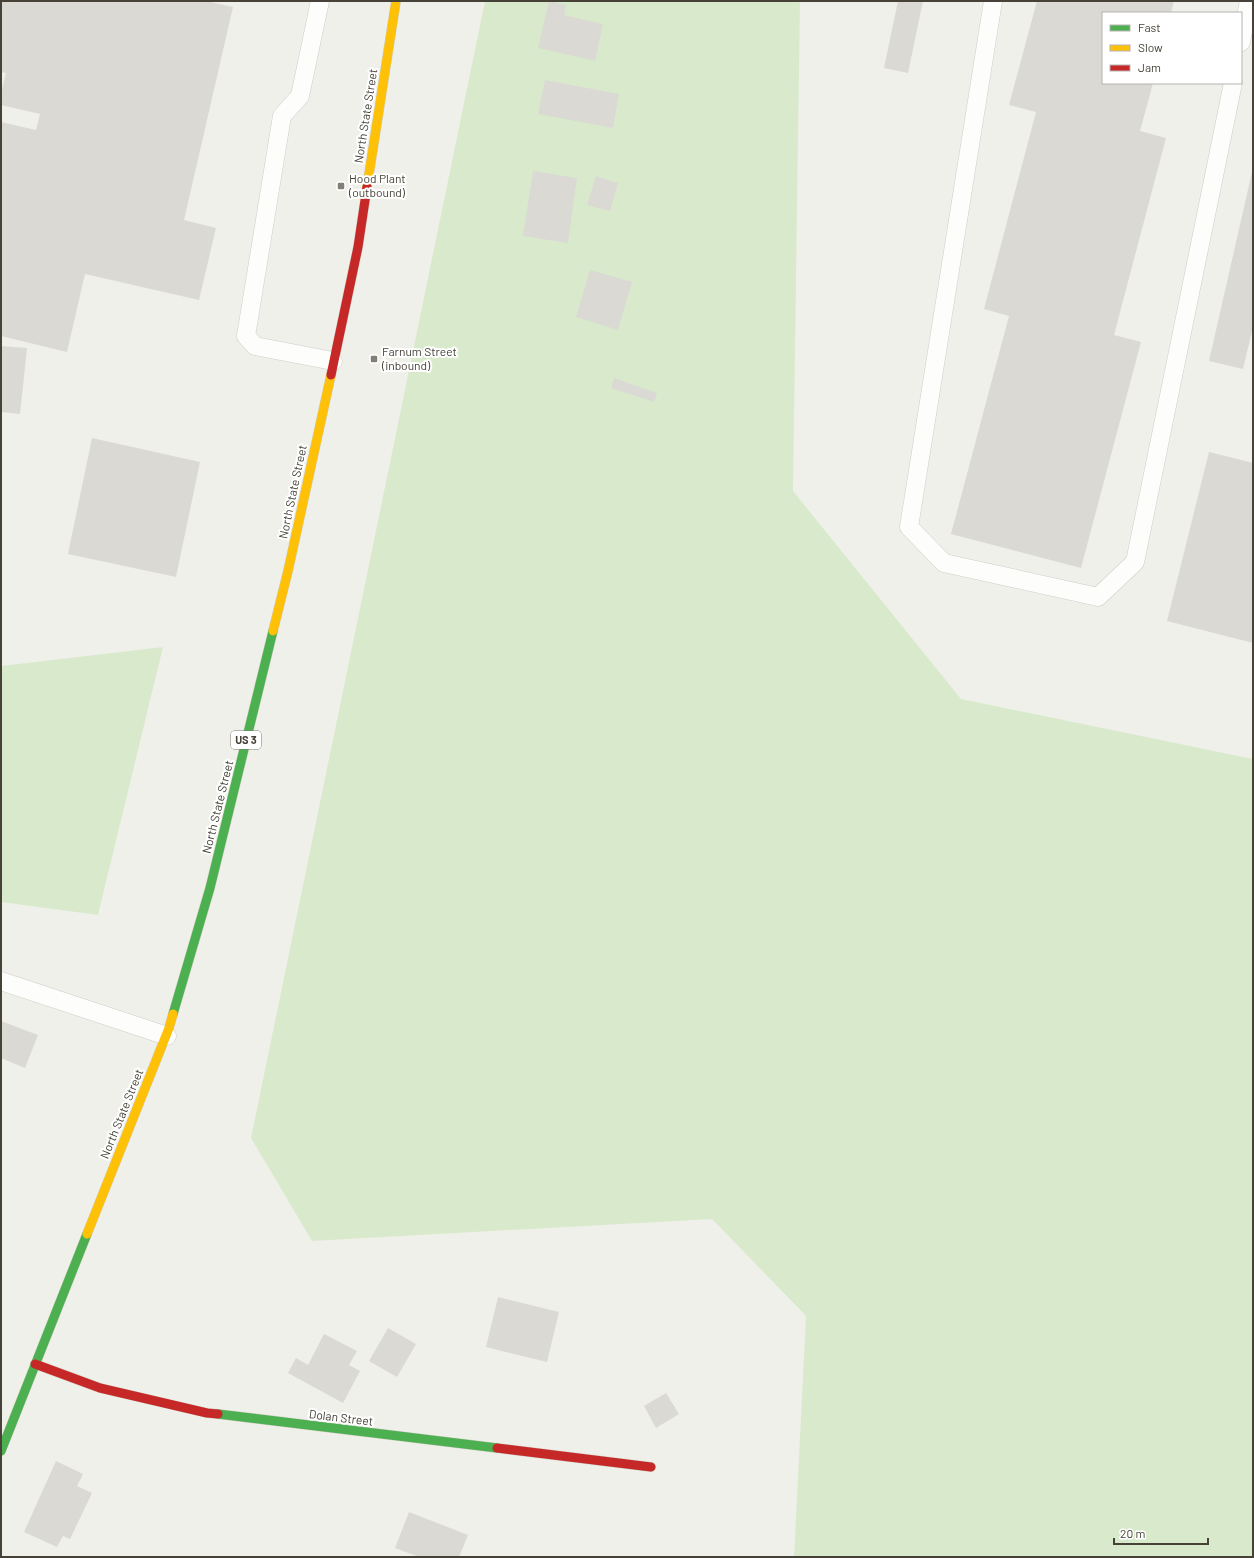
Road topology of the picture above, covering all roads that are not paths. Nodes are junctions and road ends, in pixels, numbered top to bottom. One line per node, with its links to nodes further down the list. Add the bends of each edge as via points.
1 (320, 1): 7 (lane, via 300,96 282,116 246,336 255,346)
2 (396, 1): 7 (main road, North State Street / US 3, via 358,247)
3 (993, 1): 6 (lane, via 909,527 944,563 1098,597 1134,562)
4 (1250, 1): 5 (lane)
5 (1242, 37)
6 (1233, 84)
7 (333, 361): 9 (main road, North State Street / US 3, via 286,578 210,888)
8 (1, 980): 9 (lane)
9 (166, 1036): 10 (main road, North State Street / US 3)
10 (35, 1364): 11 (main road, North State Street / US 3); 12 (main road, Dolan Street, via 100,1388 207,1414)
11 (1, 1451)
12 (651, 1468)

